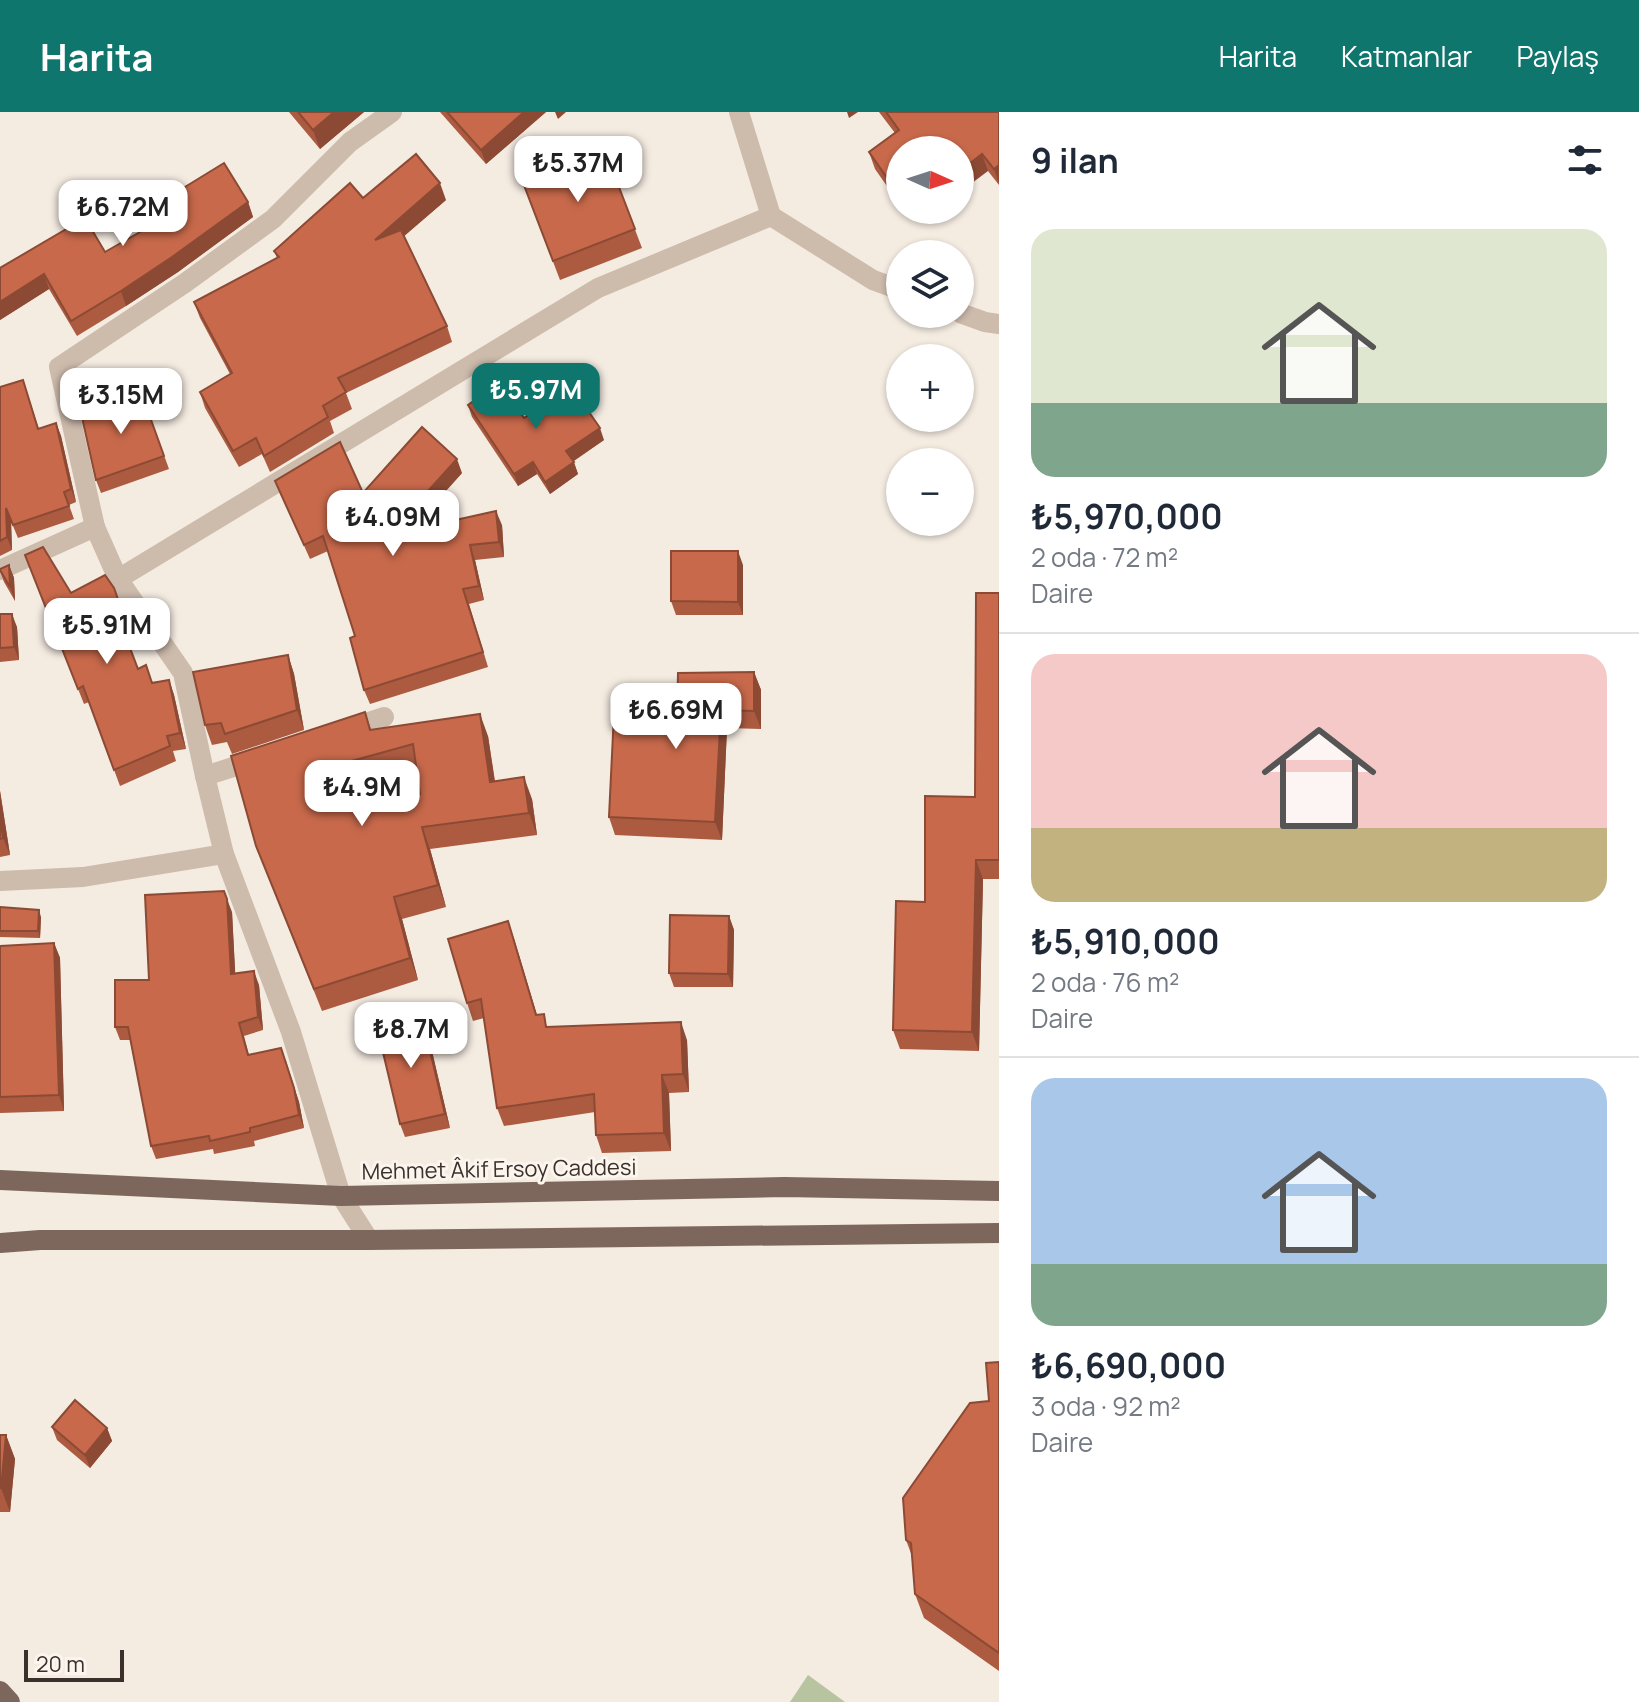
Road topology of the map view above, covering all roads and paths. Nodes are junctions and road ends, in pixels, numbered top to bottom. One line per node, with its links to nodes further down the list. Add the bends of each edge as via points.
1 (392, 112): 7 (street, via 350,142 273,219 59,367)
2 (739, 112): 3 (street)
3 (771, 216): 4 (street); 9 (street, via 598,288)
4 (886, 285)
5 (974, 318): 6 (street)
6 (999, 324)
7 (95, 527): 8 (street); 9 (street)
8 (0, 570)
9 (118, 579): 13 (street, via 183,673)
10 (384, 717): 11 (street)
11 (324, 737)
12 (279, 752): 13 (street)
13 (205, 776): 14 (street)
14 (224, 854): 15 (street, via 83,877); 18 (street, via 291,1032)
15 (0, 881)
16 (0, 1180): 18 (main road, Mehmet Âkif Ersoy Caddesi)
17 (999, 1191): 18 (main road, Mehmet Âkif Ersoy Caddesi, via 784,1187)
18 (341, 1196): 20 (street)
19 (999, 1233): 20 (main road)
20 (369, 1240): 21 (main road)
21 (0, 1243)
22 (0, 1691): 23 (main road)
23 (10, 1702)

